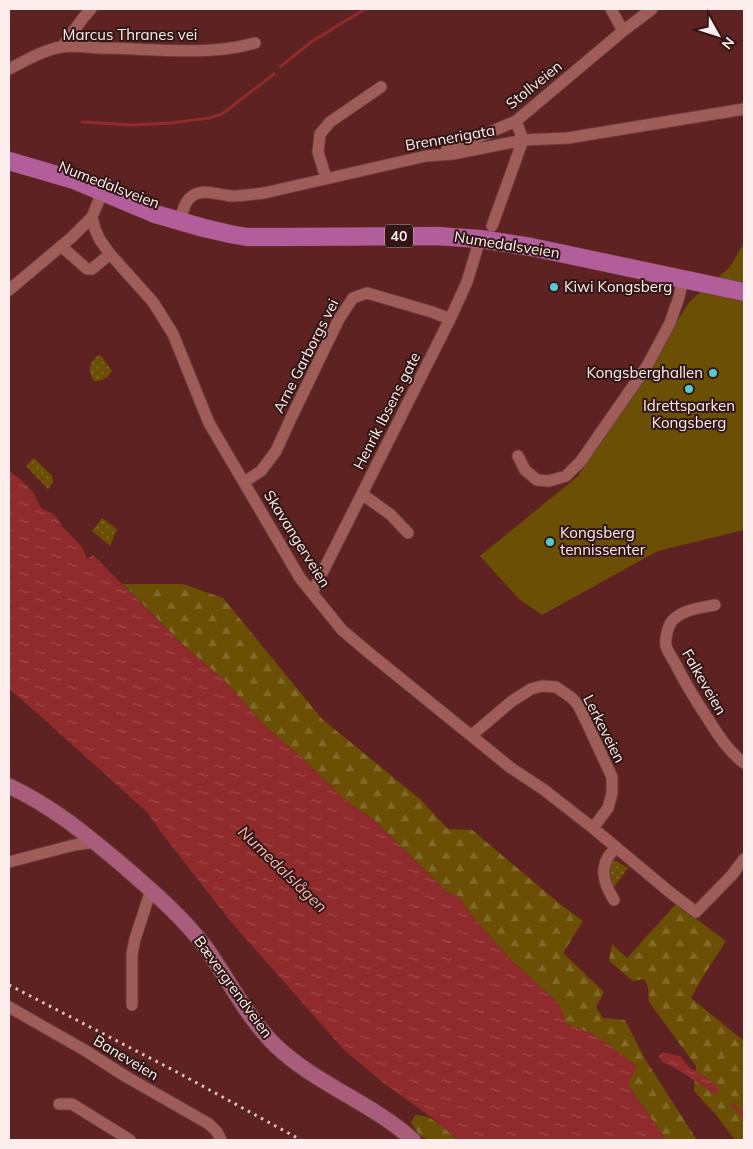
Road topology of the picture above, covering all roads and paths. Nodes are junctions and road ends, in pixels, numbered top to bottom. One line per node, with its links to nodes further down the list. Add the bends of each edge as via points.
1 (91, 9): 4 (street)
2 (611, 9): 5 (street)
3 (652, 9): 5 (street, Stollveien)
4 (82, 13): 7 (street)
5 (623, 31): 11 (street, Stollveien)
6 (255, 43): 7 (street, Marcus Thranes vei, via 238,48 192,52)
7 (62, 47): 8 (street, Marcus Thranes vei)
8 (9, 69)
9 (381, 87): 16 (street, via 330,122 320,134 318,152)
10 (744, 109): 12 (street, Brennerigata, via 568,138)
11 (516, 121): 12 (street); 14 (street, Stollveien)
12 (522, 140): 14 (street, Brennerigata); 20 (street, Henrik Ibsens gate)
13 (9, 155): 17 (main road, Numedalsveien / 40, via 73,170)
14 (426, 156): 16 (street, Brennerigata)
15 (9, 161): 17 (main road, Numedalsveien / 40)
16 (326, 178): 19 (street, Brennerigata, via 246,196 197,193 187,201)
17 (105, 187): 18 (street); 19 (main road, Numedalsveien / 40, via 142,210)
18 (92, 217): 21 (street); 22 (street, Skavangerveien, via 94,229)
19 (181, 217): 20 (main road, Numedalsveien / 40, via 247,237 437,236)
20 (486, 232): 23 (main road, Numedalsveien / 40, via 531,247); 26 (street, Henrik Ibsens gate)
21 (61, 246): 22 (street, via 87,269 92,269); 24 (street)
22 (110, 254): 28 (street, Skavangerveien, via 153,302 173,334 210,423)
23 (682, 279): 25 (main road, Numedalsveien / 40); 27 (street, via 670,324 647,366 581,461 566,476 549,481 537,480 525,470)
24 (9, 290)
25 (744, 292)
26 (450, 319): 28 (street, Arne Garborgs vei, via 367,293 353,298 339,319 276,451 261,470); 29 (street, Henrik Ibsens gate)
27 (518, 456)
28 (244, 482): 31 (street, Skavangerveien)
29 (362, 494): 30 (street); 31 (street, Henrik Ibsens gate)
30 (408, 532)
31 (312, 593): 33 (street, Skavangerveien, via 342,630)
32 (715, 605): 34 (street, Falkeveien, via 679,615 670,624 666,647 721,738)
33 (472, 736): 36 (street, Skavangerveien); 36 (street, Lerkeveien, via 531,689 542,686 556,688 572,698 612,777 608,808)
34 (744, 763)
35 (9, 786): 37 (main road, Bævergrendveien, via 57,813)
36 (593, 828): 38 (street, Skavangerveien)
37 (89, 840): 40 (street); 41 (main road, Bævergrendveien)
38 (616, 847): 39 (street, Skavangerveien, via 696,912); 42 (street, via 604,865 604,879)
39 (744, 859)
40 (9, 862)
41 (151, 890): 43 (street, via 132,954); 48 (main road, Bævergrendveien, via 189,927 254,1020 277,1046 320,1079 389,1121)
42 (614, 900)
43 (132, 1005)
44 (9, 1007): 47 (street, Baneveien, via 209,1124)
45 (59, 1104): 46 (street, via 72,1104)
46 (130, 1140)
47 (221, 1140)
48 (412, 1140)

